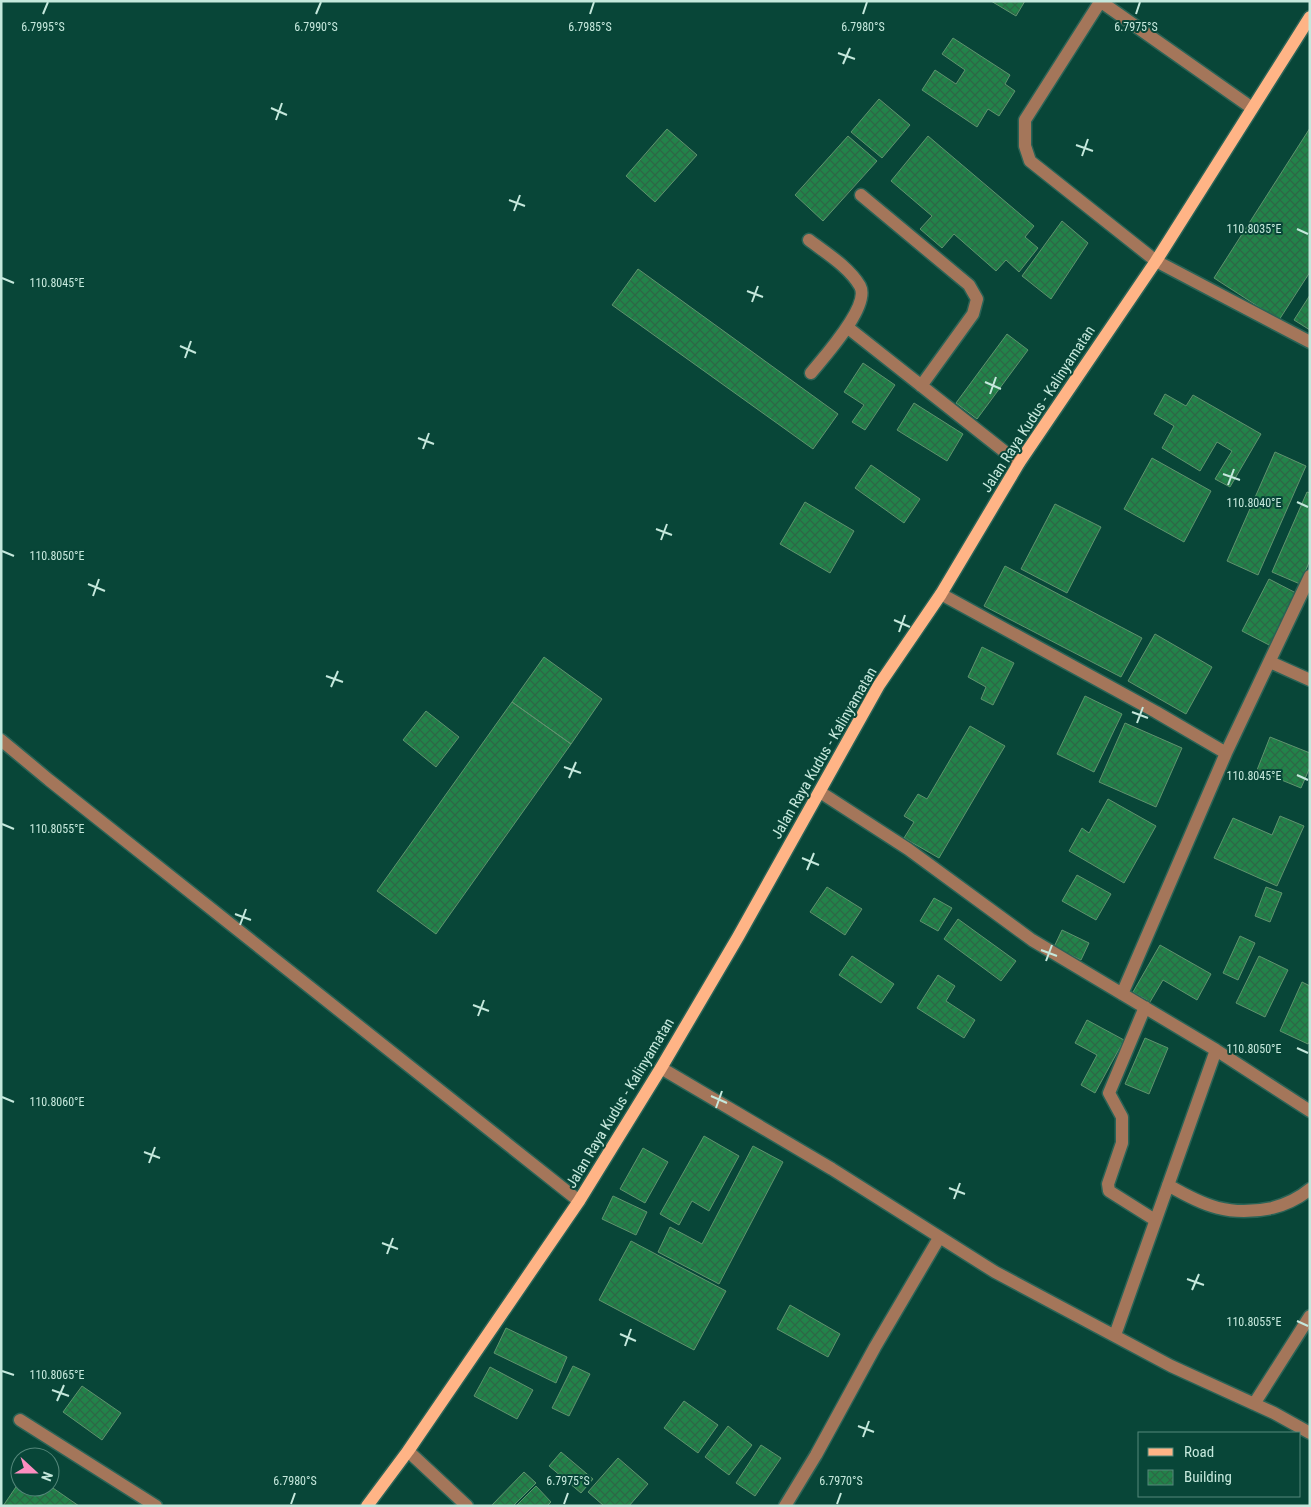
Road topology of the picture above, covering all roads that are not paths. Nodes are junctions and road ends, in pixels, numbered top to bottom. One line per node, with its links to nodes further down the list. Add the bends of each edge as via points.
1 (1100, 2): 3 (street); 6 (street, via 1025,120 1025,146 1030,161)
2 (1310, 17): 3 (main road, Jalan Raya Kudus - Kalinyamatan)
3 (1252, 108): 6 (main road, Jalan Raya Kudus - Kalinyamatan)
4 (862, 195): 10 (street, via 969,285 977,299 973,314)
5 (809, 240): 7 (street, via 851,274 861,288 861,300)
6 (1156, 261): 8 (street); 11 (main road, Jalan Raya Kudus - Kalinyamatan)
7 (847, 327): 9 (street); 10 (street)
8 (1310, 342)
9 (811, 373)
10 (921, 386): 11 (street)
11 (1019, 463): 13 (main road, Jalan Raya Kudus - Kalinyamatan)
12 (1310, 576): 14 (street)
13 (941, 594): 17 (street); 18 (main road, Jalan Raya Kudus - Kalinyamatan, via 880,685)
14 (1270, 662): 15 (street); 17 (street)
15 (1310, 680)
16 (1, 740): 26 (street)
17 (1226, 753): 19 (street)
18 (820, 792): 19 (street, via 908,849 1032,940); 22 (main road, Jalan Raya Kudus - Kalinyamatan)
19 (1122, 994): 20 (street)
20 (1145, 1007): 21 (street); 27 (street, via 1109,1093 1122,1118 1122,1143 1108,1184 1109,1191)
21 (1216, 1050): 23 (street); 24 (street)
22 (661, 1068): 26 (main road, Jalan Raya Kudus - Kalinyamatan); 28 (street, via 832,1169)
23 (1308, 1105)
24 (1168, 1185): 25 (street, via 1208,1205 1245,1212 1285,1204); 27 (street)
25 (1310, 1189)
26 (579, 1201): 34 (main road, Jalan Raya Kudus - Kalinyamatan)
27 (1155, 1220): 30 (street)
28 (939, 1238): 30 (street); 38 (street)
29 (1310, 1316): 31 (street)
30 (1115, 1335): 31 (street, via 1170,1366)
31 (1254, 1404): 33 (street)
32 (20, 1420): 35 (street)
33 (1310, 1433)
34 (408, 1451): 36 (main road, Jalan Raya Kudus - Kalinyamatan); 37 (street)
35 (156, 1506)
36 (367, 1506)
37 (467, 1506)
38 (785, 1506)

